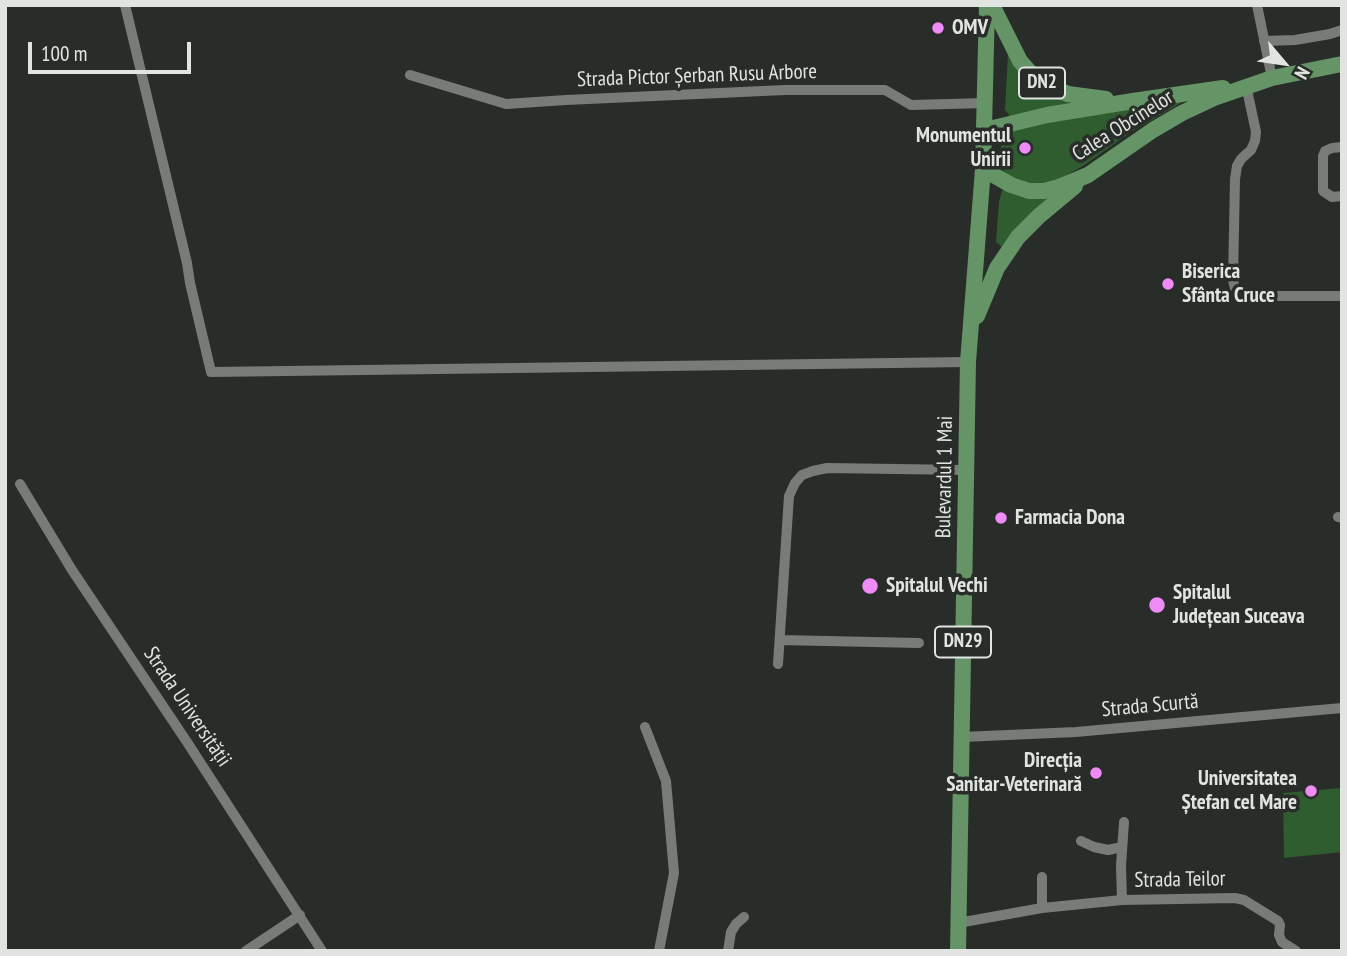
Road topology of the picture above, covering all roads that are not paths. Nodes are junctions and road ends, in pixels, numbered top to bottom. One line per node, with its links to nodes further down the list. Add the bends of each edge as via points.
1 (125, 5): 19 (street, via 211,372)
2 (989, 5): 10 (main road, DN2, via 1034,77 1068,94); 11 (main road, Bulevardul 1 Mai / DN2)
3 (1257, 5): 5 (street)
4 (1342, 30): 5 (street)
5 (1264, 41): 8 (street)
6 (1342, 64): 8 (main road, Calea Obcinelor / DN2)
7 (410, 75): 11 (street, Strada Pictor Șerban Rusu Arbore, via 506,104 785,90 885,90 911,105)
8 (1272, 78): 9 (main road, Calea Obcinelor / DN2)
9 (1246, 85): 10 (main road, Calea Obcinelor / DN2); 15 (main road, Calea Obcinelor / DN2, via 1182,113); 17 (street, via 1256,132 1235,179 1235,289 1248,296)
10 (1133, 101): 12 (main road, Calea Obcinelor / DN2)
11 (986, 103): 12 (main road, Bulevardul 1 Mai / DN2)
12 (985, 130): 14 (main road, Bulevardul 1 Mai / DN2)
13 (1337, 147): 16 (street, via 1323,156 1323,191 1332,197)
14 (984, 169): 15 (main road, Calea Obcinelor / DN2, via 1019,188 1038,191); 18 (main road, Bulevardul 1 Mai / DN29)
15 (1088, 175): 18 (main road, DN29, via 1012,244 986,291)
16 (1342, 196)
17 (1342, 296)
18 (970, 337): 19 (main road, Bulevardul 1 Mai / DN29)
19 (968, 362): 20 (main road, Bulevardul 1 Mai / DN29)
20 (965, 470): 22 (street, via 827,468 802,475 789,495); 27 (main road, Bulevardul 1 Mai / DN29)
21 (20, 484): 34 (street, Strada Universității)
22 (780, 640): 23 (street); 24 (street)
23 (919, 643)
24 (778, 664)
25 (1342, 708): 27 (street, Strada Scurtă, via 1076,732)
26 (646, 727): 39 (street, via 666,781 674,873)
27 (962, 737): 36 (main road, Bulevardul 1 Mai / DN29)
28 (1124, 822): 30 (street, Strada Teilor)
29 (1081, 841): 30 (street, Strada Teilor, via 1108,850)
30 (1122, 847): 32 (street, Strada Teilor)
31 (1042, 877): 33 (street)
32 (1122, 900): 33 (street, Strada Teilor); 42 (street, Strada Teilor, via 1244,900 1278,921 1282,942)
33 (1042, 908): 36 (street, Strada Teilor)
34 (300, 915): 37 (street); 38 (street, Strada Universității)
35 (744, 917): 40 (street, via 731,932)
36 (958, 923): 41 (main road, Bulevardul 1 Mai / DN29)
37 (246, 951)
38 (322, 951)
39 (659, 951)
40 (728, 951)
41 (958, 951)
42 (1296, 951)

